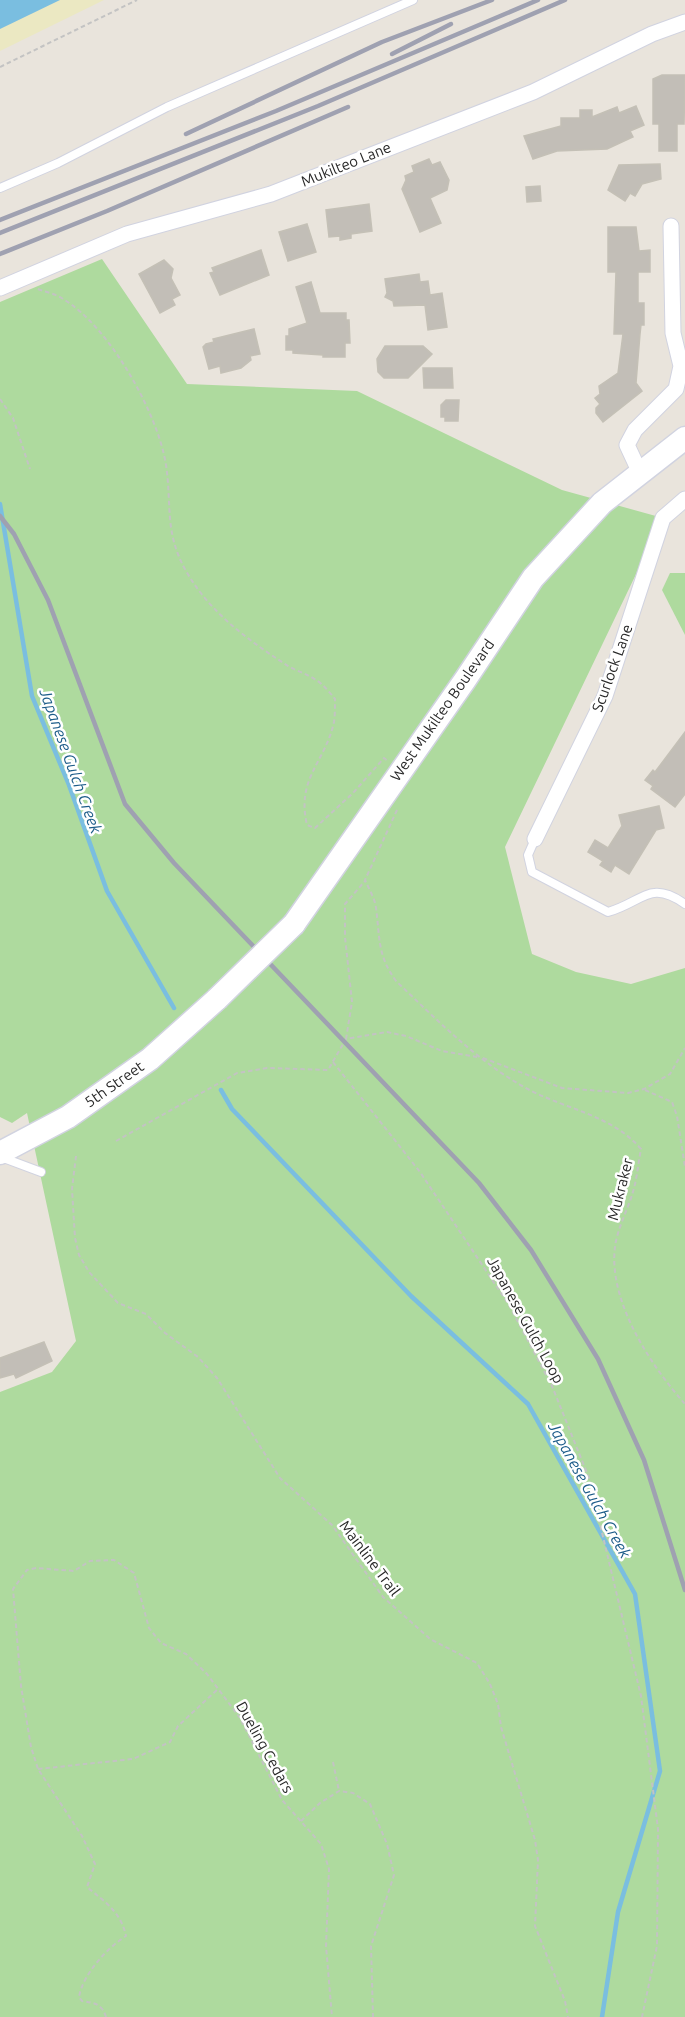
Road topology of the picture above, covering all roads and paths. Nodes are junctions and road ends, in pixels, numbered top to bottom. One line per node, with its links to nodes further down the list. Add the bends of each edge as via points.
1 (137, 0): 4 (path)
2 (413, 0): 5 (lane, via 166,107)
3 (685, 22): 7 (street, Mukilteo Lane, via 533,92 271,194 127,234)
4 (0, 68)
5 (0, 188)
6 (671, 226): 12 (street, via 673,333 681,366 676,389 635,430 627,445)
7 (15, 282): 8 (street, Mukilteo Lane); 14 (path, via 62,298 88,318 138,387 166,467 174,546 186,571 217,614 290,667 318,680 335,699 331,730 306,783 307,825 315,828 384,758)
8 (0, 288)
9 (0, 399): 11 (path, via 13,418)
10 (685, 438): 12 (main road, West Mukilteo Boulevard)
11 (30, 469)
12 (640, 473): 14 (main road, West Mukilteo Boulevard, via 602,503 533,578)
13 (685, 499): 16 (street, Scurlock Lane, via 663,518 605,696)
14 (401, 769): 19 (main road, West Mukilteo Boulevard, bridge, via 294,924)
15 (398, 803): 17 (path, via 397,814)
16 (535, 839): 18 (lane, via 528,855 532,872 608,912 654,891 669,893)
17 (365, 880): 20 (path, via 345,904 352,1002); 22 (path, via 376,906 377,935 385,967)
18 (685, 904)
19 (217, 999): 26 (main road, 5th Street, via 150,1059 78,1110)
20 (346, 1039): 22 (path, via 387,1032 442,1051); 23 (path)
21 (685, 1048): 24 (path, via 670,1074)
22 (478, 1057): 24 (path, via 562,1089 627,1093); 30 (path, Mukraker, via 525,1088 601,1119 630,1136 641,1149 633,1191 615,1246 619,1289 634,1328 661,1376)
23 (333, 1062): 25 (path, via 328,1070 267,1068 237,1072); 40 (path, Japanese Gulch Loop, via 420,1172 509,1305 552,1386 589,1478 641,1696 658,1830 657,1946)
24 (644, 1089): 28 (path, via 672,1102)
25 (116, 1141)
26 (0, 1155): 29 (lane)
27 (76, 1156): 39 (path, Mainline Trail, via 72,1189 75,1238 89,1272 118,1303 146,1314 198,1356 217,1378 280,1478 332,1525 383,1596 430,1639 477,1663 490,1683 535,1840 535,1926)
28 (685, 1167)
29 (41, 1172)
30 (685, 1404)
31 (218, 1689): 33 (path, via 178,1726 170,1742 133,1759); 33 (path, Dueling Cedars, via 186,1654 160,1643 149,1628 140,1585 123,1564 103,1560 74,1571 27,1570 13,1589 21,1686); 35 (path, Dueling Cedars, via 240,1718 282,1800)
32 (333, 1762): 34 (path)
33 (38, 1769): 36 (path, Dueling Cedars, via 82,1836 95,1864 87,1887 116,1910 123,1922 126,1936 114,1944 81,1986 79,1997 98,2004)
34 (339, 1791): 35 (path); 38 (path, via 353,1792 370,1804 387,1844 394,1875 371,1946)
35 (302, 1821): 37 (path, Dueling Cedars, via 321,1844 329,1869 326,1946)
36 (106, 2017)
37 (332, 2017)
38 (373, 2017)
39 (568, 2017)
40 (642, 2017)

